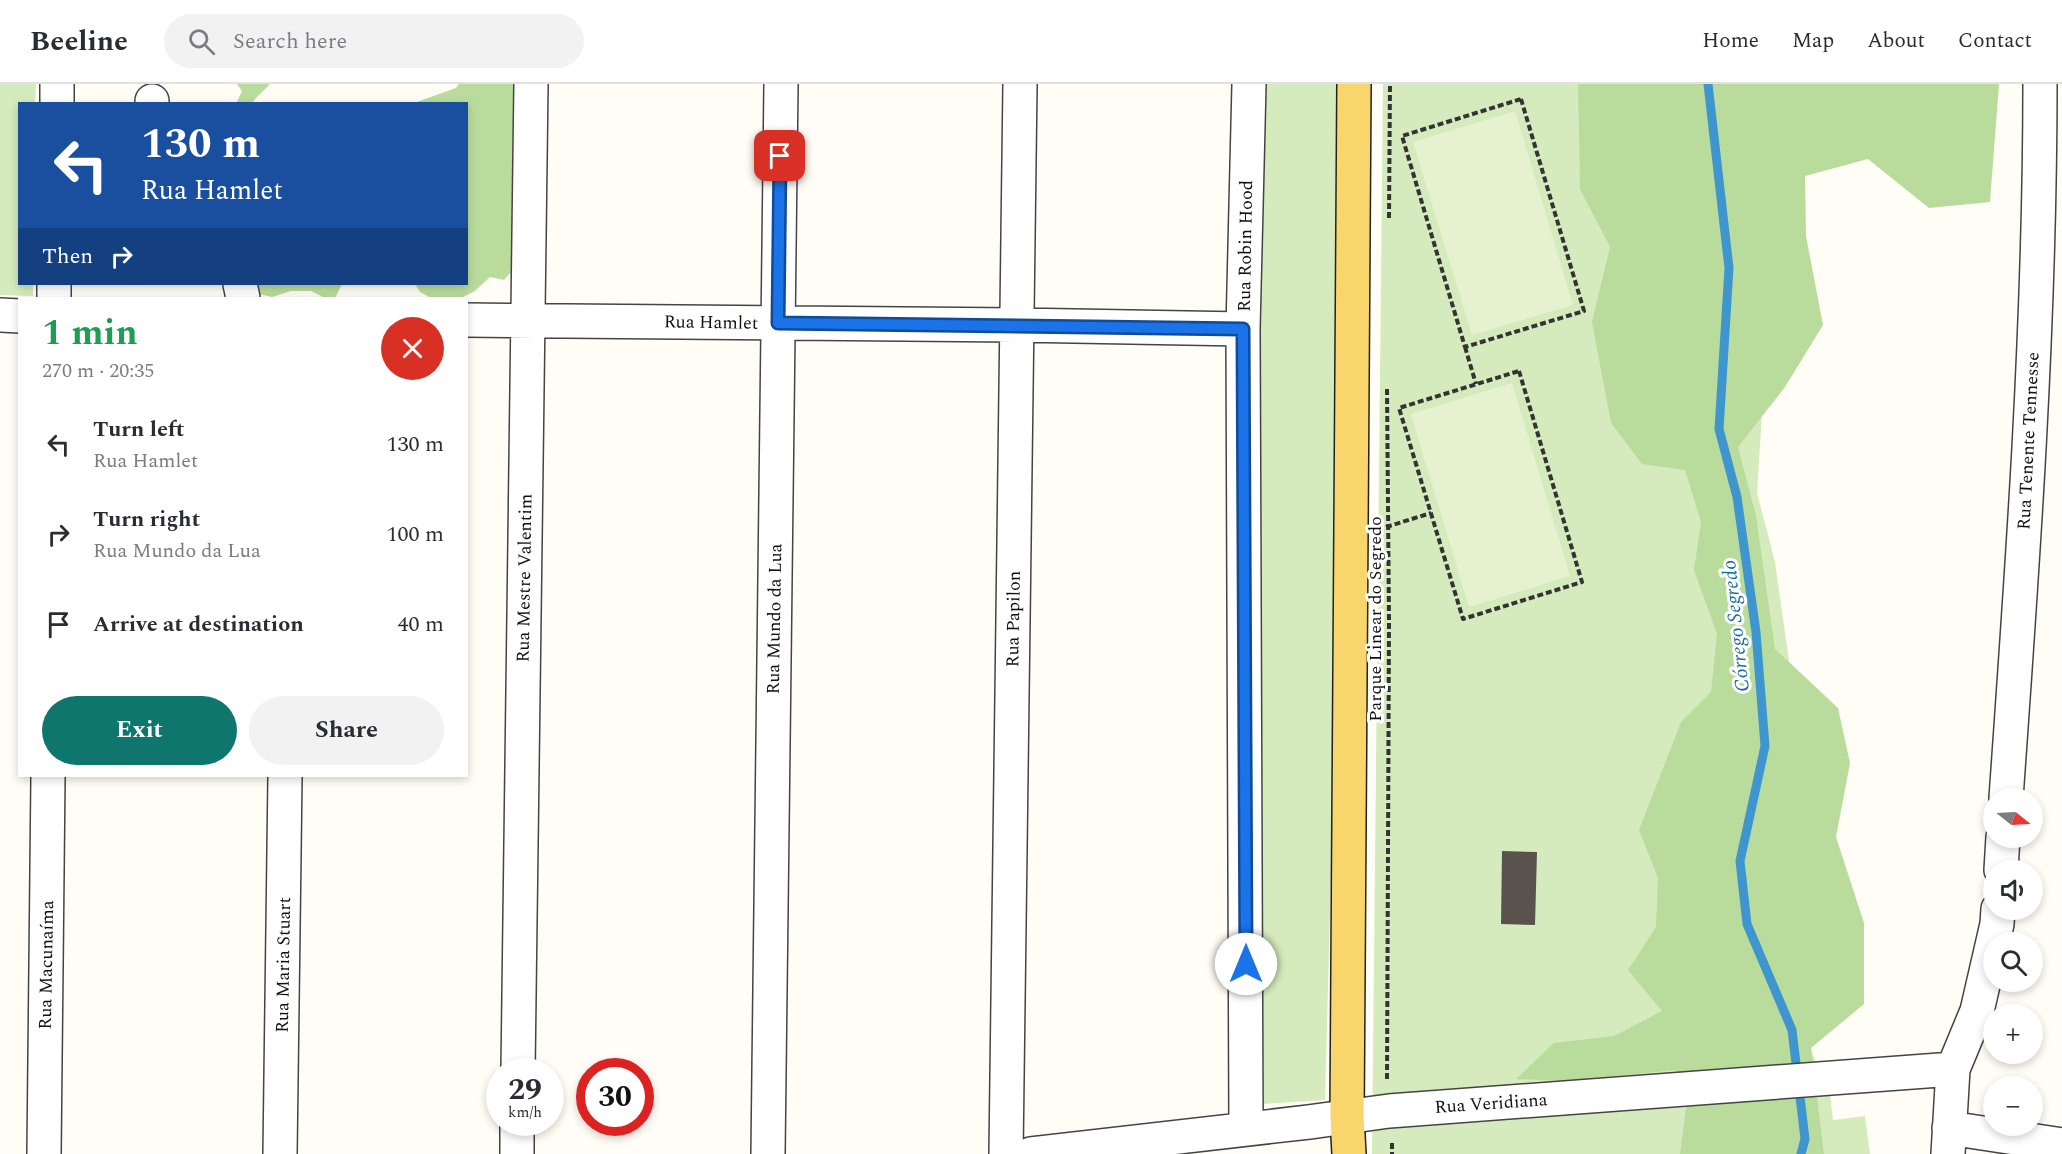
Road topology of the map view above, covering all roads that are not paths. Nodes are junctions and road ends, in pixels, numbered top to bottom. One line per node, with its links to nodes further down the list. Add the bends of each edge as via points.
1 (57, 84): 8 (street)
2 (531, 84): 12 (street, Rua Mestre Valentim)
3 (781, 84): 13 (street, Rua Mundo da Lua)
4 (1020, 84): 14 (street, Rua Papilon)
5 (1249, 84): 15 (street, Rua Robin Hood)
6 (1354, 84): 22 (main road)
7 (2040, 84): 18 (street, Rua Tenente Tennesse, via 2040,208)
8 (57, 102)
9 (0, 315): 10 (street)
10 (18, 316)
11 (468, 320): 12 (street, Rua Hamlet)
12 (528, 320): 13 (street, Rua Hamlet); 20 (street, Rua Mestre Valentim)
13 (778, 323): 14 (street, Rua Hamlet); 30 (street, Rua Mundo da Lua)
14 (1017, 325): 15 (street, Rua Hamlet); 31 (street, Rua Papilon)
15 (1243, 329): 23 (street, Rua Robin Hood)
16 (48, 777): 27 (street, Rua Macunaíma)
17 (285, 777): 28 (street, Rua Maria Stuart)
18 (2007, 788)
19 (1997, 920): 21 (street, via 1977,1011)
20 (518, 1058)
21 (1953, 1069): 22 (street, Rua Veridiana); 25 (street)
22 (1347, 1117): 23 (street, Rua Veridiana); 33 (main road)
23 (1246, 1129): 32 (street, Rua Veridiana)
24 (517, 1136): 29 (street)
25 (1948, 1141): 26 (street)
26 (2062, 1145)
27 (44, 1154)
28 (280, 1154)
29 (517, 1154)
30 (768, 1154)
31 (1006, 1154)
32 (1031, 1154)
33 (1349, 1154)

